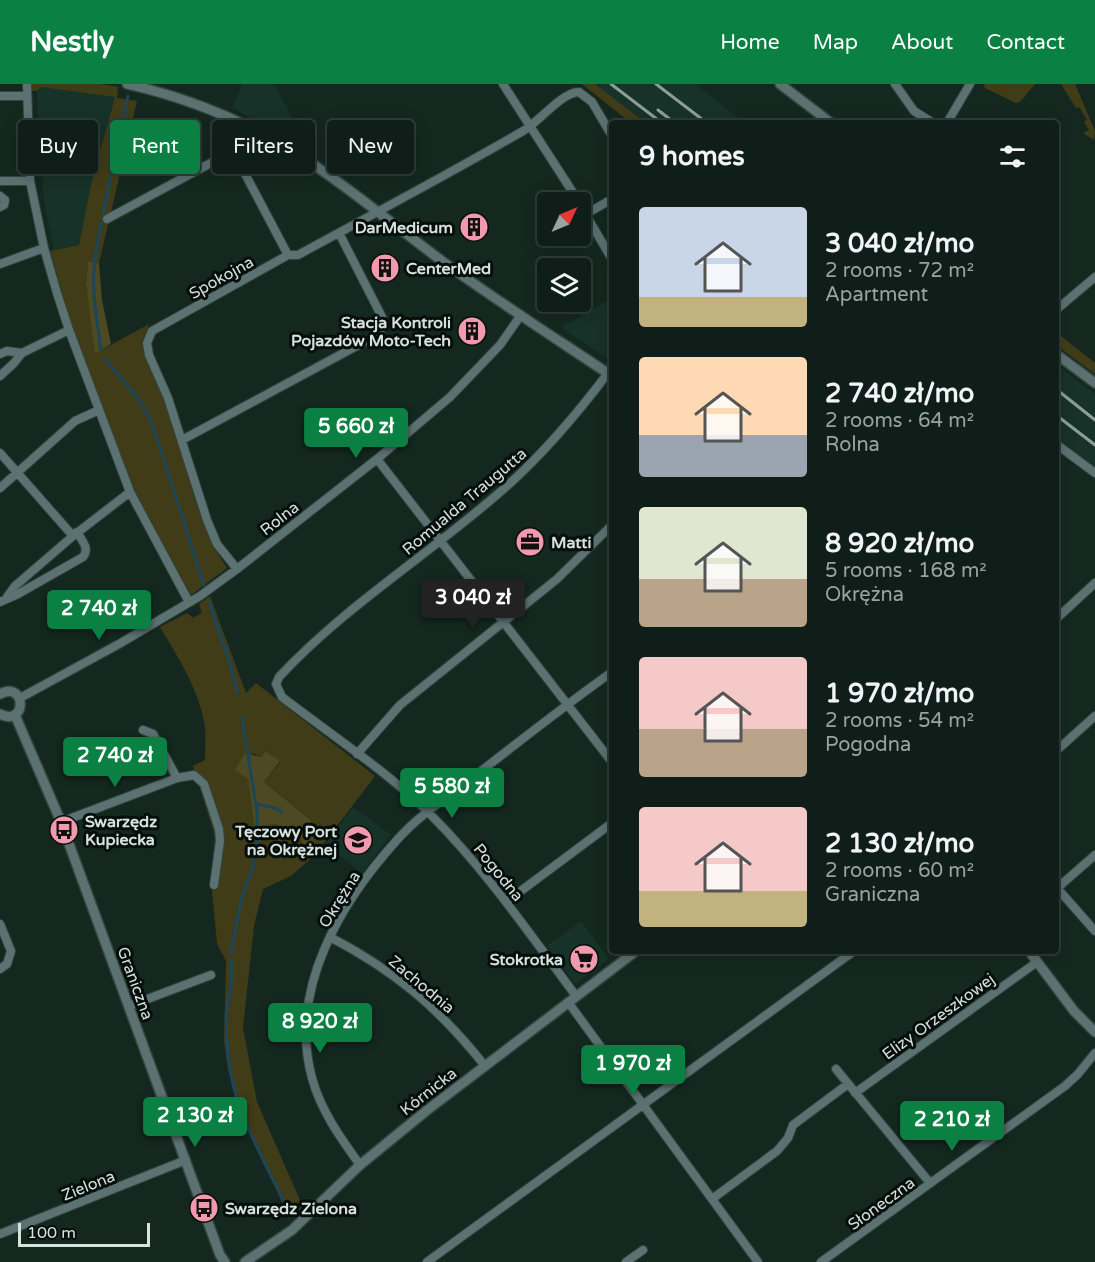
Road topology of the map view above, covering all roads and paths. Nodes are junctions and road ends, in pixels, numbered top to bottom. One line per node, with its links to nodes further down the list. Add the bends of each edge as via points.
1 (27, 84): 9 (street)
2 (127, 84): 6 (street)
3 (503, 84): 14 (street)
4 (780, 84): 11 (street)
5 (895, 84): 12 (street, via 915,111)
6 (143, 86): 10 (street)
7 (969, 86): 13 (street)
8 (0, 96): 9 (street)
9 (27, 96): 20 (street)
10 (233, 120)
11 (827, 120)
12 (928, 120)
13 (949, 120)
14 (531, 126): 15 (street, Spokojna, via 570,94 579,93 592,102); 21 (street); 26 (street, Spokojna)
15 (609, 131)
16 (212, 162): 27 (street)
17 (315, 167): 26 (street)
18 (245, 174): 32 (street)
19 (0, 181): 20 (street)
20 (30, 181): 30 (street)
21 (572, 192)
22 (0, 196): 24 (street, via 4,200)
23 (609, 201): 25 (street)
24 (0, 207)
25 (591, 211)
26 (376, 213): 29 (street, Spokojna); 36 (street)
27 (107, 219)
28 (591, 223): 31 (street)
29 (339, 233): 32 (street, Spokojna, via 298,255); 46 (street, via 382,317 383,327 377,335)
30 (44, 248): 33 (street); 37 (street)
31 (609, 254)
32 (288, 255): 46 (street, Spokojna, via 156,327 148,337 149,355)
33 (0, 264)
34 (1095, 277): 35 (street)
35 (1059, 307)
36 (521, 315): 41 (street); 49 (street, Rolna, via 500,345 450,397)
37 (69, 330): 38 (street); 45 (street)
38 (22, 353): 39 (street); 42 (street)
39 (0, 354)
40 (1059, 356): 44 (street)
41 (609, 374)
42 (0, 376)
43 (609, 376): 56 (street, Romualda Traugutta, via 529,465)
44 (1095, 383)
45 (99, 410): 50 (street, via 75,421); 53 (street)
46 (182, 440): 57 (street, Spokojna, via 212,534)
47 (1059, 446): 51 (street)
48 (0, 453): 50 (street)
49 (377, 459): 56 (street); 57 (street, Rolna)
50 (18, 473): 52 (street); 55 (street)
51 (1095, 473)
52 (0, 488)
53 (130, 492): 55 (street); 60 (street)
54 (609, 528): 62 (street, via 557,579)
55 (75, 534): 59 (street); 59 (street, via 86,547 83,557)
56 (440, 540): 62 (street); 64 (street, Romualda Traugutta, via 321,634 279,677)
57 (237, 569): 60 (street, Rolna)
58 (1095, 583): 61 (street)
59 (4, 600)
60 (189, 602): 66 (street, Rolna)
61 (1059, 616)
62 (504, 621): 67 (street); 73 (street, via 400,705)
63 (609, 674): 67 (street, Okrężna)
64 (276, 687): 73 (street, Pogodna, via 282,697)
65 (1, 691): 66 (street)
66 (20, 698): 69 (street)
67 (568, 703): 74 (street); 76 (street, Okrężna)
68 (0, 714): 69 (street)
69 (15, 715): 77 (street, Graniczna)
70 (1095, 716): 72 (street)
71 (143, 729): 75 (street, via 153,734)
72 (1059, 748)
73 (357, 754): 76 (street, Pogodna)
74 (609, 758)
75 (177, 778): 77 (street); 80 (street, via 198,776 210,800 220,841)
76 (428, 812): 83 (street, Pogodna); 86 (street, Okrężna, via 396,840 361,885)
77 (61, 822): 94 (street, Graniczna)
78 (609, 825): 83 (street)
79 (1095, 855): 81 (street)
80 (214, 885)
81 (1059, 885)
82 (1059, 891): 85 (street)
83 (506, 902): 93 (street, Pogodna)
84 (0, 924): 91 (street, via 11,951 7,964)
85 (1095, 931)
86 (330, 937): 97 (street, Zachodnia, via 390,972 427,1002); 103 (street, Okrężna, via 310,988 306,1046 323,1107)
87 (632, 954): 93 (street, Kórnicka)
88 (850, 954): 101 (street)
89 (1031, 954): 90 (street)
90 (1036, 962): 95 (street); 100 (street, Elizy Orzeszkowej)
91 (0, 969)
92 (211, 975): 94 (street)
93 (572, 999): 97 (street, Kórnicka); 101 (street, Pogodna)
94 (129, 1006): 102 (street, Graniczna)
95 (1095, 1032)
96 (1095, 1053): 104 (street, Słoneczna, via 1065,1086)
97 (485, 1066): 103 (street, Kórnicka)
98 (836, 1069): 99 (street)
99 (848, 1083): 100 (street); 105 (street, via 793,1125 777,1151)
100 (855, 1093): 104 (street)
101 (644, 1104): 105 (street, Pogodna); 110 (street)
102 (186, 1160): 106 (street, Zielona); 108 (street, Graniczna)
103 (360, 1165): 109 (street, Kórnicka, via 292,1230)
104 (930, 1184): 113 (street, Słoneczna)
105 (712, 1199): 112 (street, Pogodna)
106 (0, 1234)
107 (643, 1250): 111 (street)
108 (225, 1262)
109 (245, 1262)
110 (427, 1262)
111 (626, 1262)
112 (758, 1262)
113 (821, 1262)

